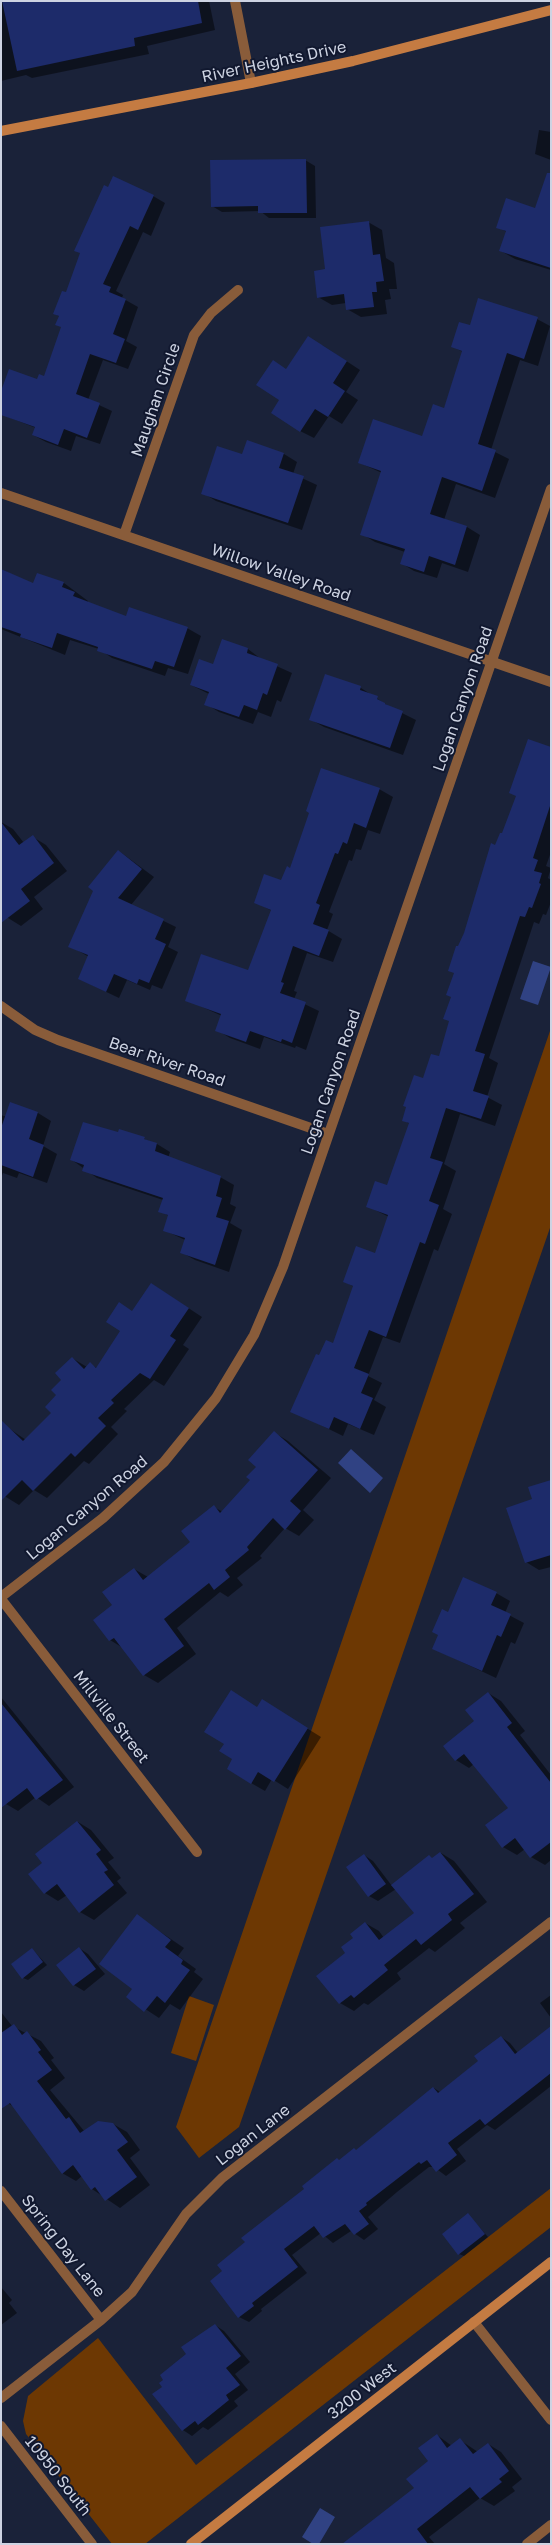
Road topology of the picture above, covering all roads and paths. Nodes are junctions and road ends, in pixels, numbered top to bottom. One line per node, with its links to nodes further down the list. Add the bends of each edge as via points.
1 (235, 1): 3 (street)
2 (551, 10): 3 (street, River Heights Drive, via 353,62)
3 (251, 83): 4 (street, River Heights Drive)
4 (1, 130)
5 (238, 290): 8 (street, Maughan Circle, via 211,313 194,335)
6 (551, 488): 9 (street, Logan Canyon Road)
7 (1, 493): 8 (street, Willow Valley Road)
8 (124, 535): 9 (street, Willow Valley Road)
9 (492, 661): 10 (street, Willow Valley Road); 12 (street, Logan Canyon Road)
10 (551, 682)
11 (1, 1006): 12 (street, Bear River Road, via 35,1030 58,1040)
12 (328, 1134): 13 (street, Logan Canyon Road, via 270,1301 216,1398 170,1456 134,1491)
13 (1, 1598): 14 (street, Millville Street)
14 (197, 1852)
15 (551, 1922): 18 (street, Logan Lane, via 209,2189 175,2228 132,2292)
16 (1, 2191): 18 (street, Spring Day Lane)
17 (551, 2262): 19 (street, 3200 West)
18 (101, 2320): 20 (street, Logan Lane)
19 (474, 2322): 21 (street); 25 (street, 3200 West)
20 (1, 2398)
21 (551, 2420)
22 (1, 2426): 24 (street, 10950 South)
23 (551, 2525): 26 (street)
24 (92, 2544)
25 (191, 2544)
26 (526, 2544)

